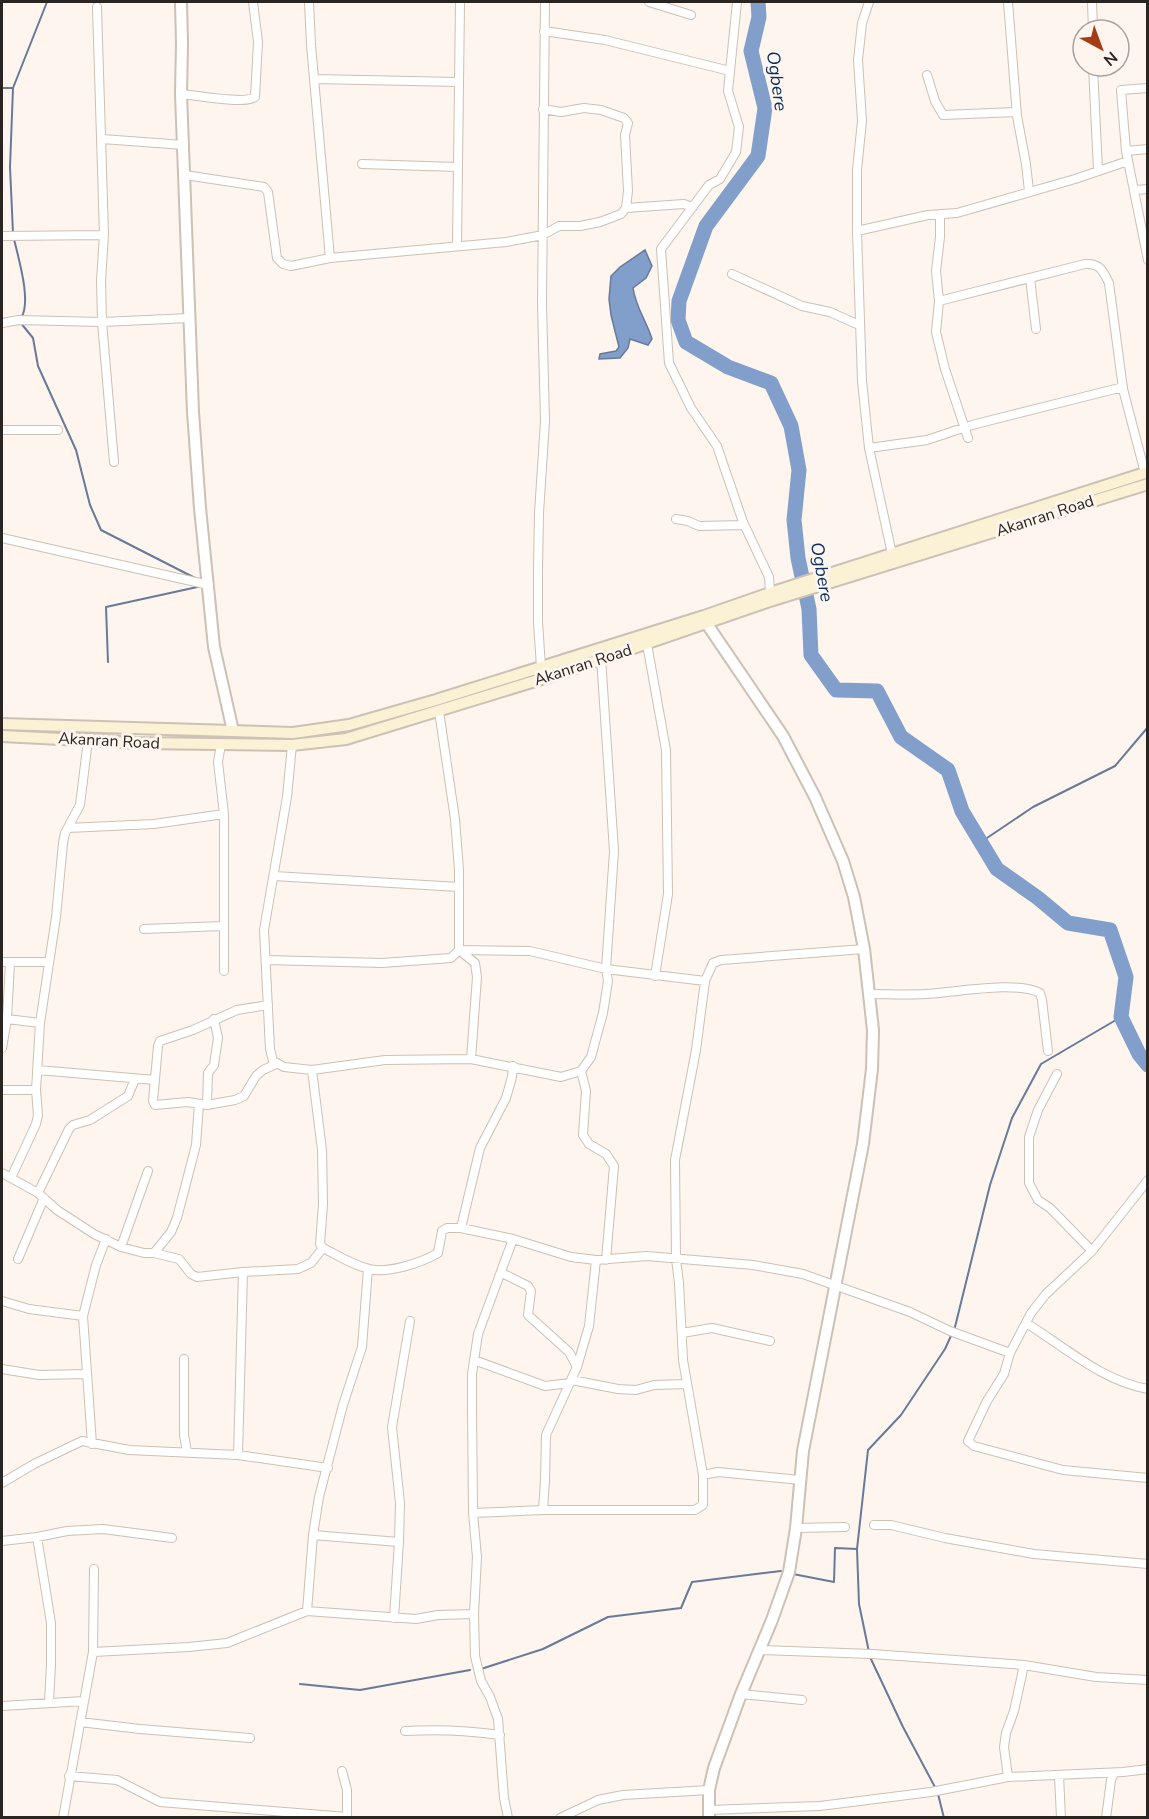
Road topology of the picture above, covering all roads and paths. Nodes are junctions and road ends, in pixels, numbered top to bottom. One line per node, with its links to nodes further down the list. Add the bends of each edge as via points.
1 (181, 2): 21 (street)
2 (253, 2): 21 (street, via 258,42 255,97 251,100)
3 (309, 2): 18 (street)
4 (460, 2): 19 (street)
5 (545, 2): 14 (street)
6 (649, 2): 12 (street)
7 (737, 2): 15 (street)
8 (868, 2): 39 (street, via 858,60 862,122)
9 (1008, 2): 23 (street)
10 (1092, 2): 13 (street)
11 (97, 7): 24 (street)
12 (691, 15)
13 (1093, 18)
14 (544, 31): 15 (street, via 605,40); 22 (street)
15 (730, 71): 36 (street, via 728,91 739,128 736,152 720,179 709,185)
16 (927, 75): 23 (street, via 943,115)
17 (1094, 78): 31 (street)
18 (314, 79): 19 (street); 44 (street)
19 (459, 82): 30 (street)
20 (1148, 88): 27 (street, via 1121,90)
21 (181, 94): 25 (street)
22 (543, 109): 37 (street, via 561,112 584,108 624,118 628,123); 41 (street)
23 (1016, 112): 35 (street)
24 (102, 139): 25 (street); 40 (street)
25 (184, 145): 32 (street)
26 (1148, 149): 27 (street)
27 (1126, 151): 28 (street)
28 (1128, 161): 31 (street); 34 (street)
29 (362, 164): 30 (street)
30 (457, 167): 43 (street)
31 (1098, 171): 35 (street)
32 (185, 175): 44 (street, via 264,187 277,258 291,266); 49 (street)
33 (1148, 189): 34 (street)
34 (1135, 190): 45 (street)
35 (1029, 191): 38 (street, via 957,213)
36 (693, 207): 37 (street, via 684,204); 64 (street, via 661,249 669,363 691,408 717,446)
37 (626, 208): 41 (street, via 600,222 559,226)
38 (940, 214): 39 (street); 48 (street, via 936,271)
39 (856, 231): 52 (street)
40 (104, 235): 42 (street); 50 (street)
41 (543, 235): 43 (street); 74 (street, via 545,421 538,622)
42 (2, 236)
43 (457, 246): 44 (street)
44 (330, 258)
45 (1148, 260)
46 (732, 274): 52 (street, via 802,306 830,312)
47 (1030, 278): 48 (street); 53 (street); 54 (street, via 1085,264 1101,268 1109,283)
48 (939, 301): 55 (street, via 936,332)
49 (189, 318): 50 (street); 68 (street, via 200,508)
50 (102, 322): 51 (street); 60 (street)
51 (2, 323)
52 (859, 325): 59 (street)
53 (1036, 329)
54 (1123, 387): 55 (street); 61 (street)
55 (963, 428): 58 (street); 59 (street, via 927,440)
56 (2, 430): 57 (street)
57 (58, 430)
58 (968, 438)
59 (869, 448): 66 (street)
60 (114, 462)
61 (1147, 476): 63 (main road, Akanran Road)
62 (676, 519): 64 (street, via 699,526)
63 (1002, 524): 66 (main road, Akanran Road); 67 (main road, Akanran Road)
64 (744, 525): 70 (street, via 769,577)
65 (2, 538): 68 (street)
66 (892, 554): 67 (main road, Akanran Road)
67 (816, 584): 69 (main road, Akanran Road)
68 (209, 585): 78 (street, via 214,647)
69 (800, 589): 70 (main road, Akanran Road); 71 (main road, Akanran Road)
70 (770, 593): 74 (main road, Akanran Road)
71 (707, 624): 72 (main road, Akanran Road); 90 (street, via 783,736 815,797 843,861)
72 (647, 644): 73 (main road, Akanran Road); 97 (street, via 666,750 668,894)
73 (601, 658): 75 (main road, Akanran Road); 95 (street, via 614,851)
74 (541, 667): 78 (main road, Akanran Road, via 349,725 293,733)
75 (439, 711): 83 (main road, Akanran Road, via 346,739); 87 (street, via 455,819)
76 (2, 724): 77 (main road, Akanran Road)
77 (196, 730): 78 (main road, Akanran Road); 81 (main road)
78 (233, 732)
79 (2, 736): 80 (main road, Akanran Road)
80 (88, 740): 81 (main road, Akanran Road); 85 (street, via 80,805)
81 (194, 744): 82 (main road, Akanran Road)
82 (220, 744): 83 (main road, Akanran Road); 84 (street, via 218,762)
83 (292, 745): 86 (street)
84 (224, 814): 85 (street, via 154,824); 88 (street)
85 (68, 828): 94 (street)
86 (274, 876): 87 (street); 92 (street, via 264,930)
87 (459, 887): 91 (street)
88 (223, 926): 89 (street); 96 (street)
89 (144, 929)
90 (864, 949): 98 (street, via 721,960 713,963); 99 (street)
91 (459, 950): 92 (street, via 451,958 382,963); 95 (street, via 530,951); 106 (street, via 475,963 477,977)
92 (266, 960): 100 (street)
93 (6, 962): 94 (street); 101 (street)
94 (48, 962): 103 (street)
95 (606, 969): 97 (street); 111 (street, via 608,981 599,1030 591,1057)
96 (224, 971)
97 (655, 976): 98 (street)
98 (705, 981): 131 (street, via 675,1160)
99 (869, 994): 105 (street, via 1012,987 1034,990 1042,1000); 137 (street, via 872,1069 851,1215)
100 (268, 1005): 102 (street); 107 (street, via 270,1049)
101 (7, 1019): 103 (street); 104 (street)
102 (214, 1019): 114 (street, via 160,1041); 117 (street, via 218,1038)
103 (40, 1023): 109 (street)
104 (2, 1048)
105 (1048, 1051)
106 (471, 1059): 108 (street); 110 (street, via 385,1060)
107 (276, 1064): 110 (street); 117 (street, via 256,1076 244,1096)
108 (513, 1066): 111 (street, via 561,1077); 123 (street, via 506,1098 480,1148)
109 (38, 1070): 113 (street); 116 (street)
110 (312, 1070): 127 (street, via 322,1150)
111 (581, 1071): 133 (street, via 586,1091 583,1135 614,1166)
112 (1058, 1074): 128 (street, via 1038,1110 1029,1137 1029,1183 1038,1200)
113 (135, 1079): 114 (street); 122 (street, via 128,1096 69,1129)
114 (155, 1080): 117 (street, via 155,1105)
115 (2, 1090): 116 (street)
116 (36, 1090): 120 (street, via 36,1124)
117 (203, 1104): 129 (street, via 177,1218)
118 (148, 1171): 126 (street)
119 (2, 1173): 120 (street)
120 (11, 1178): 122 (street)
121 (1148, 1180): 128 (street)
122 (41, 1195): 124 (street, via 77,1224); 130 (street)
123 (461, 1228): 125 (street); 134 (street, via 442,1231 438,1253 431,1257 415,1264)
124 (106, 1239): 126 (street); 139 (street)
125 (513, 1239): 132 (street, via 571,1257); 136 (street)
126 (121, 1247): 129 (street)
127 (323, 1248): 134 (street); 135 (street, via 311,1263 298,1269)
128 (1092, 1251): 141 (street, via 1046,1294)
129 (154, 1253): 135 (street, via 179,1259 197,1277)
130 (18, 1259)
131 (676, 1259): 133 (street, via 647,1256); 137 (street, via 753,1265); 142 (street)
132 (596, 1260): 133 (street); 147 (street, via 589,1326)
133 (606, 1260)
134 (368, 1269): 158 (street, via 362,1347)
135 (243, 1272): 157 (street)
136 (502, 1273): 146 (street, via 478,1334); 147 (street, via 528,1286 528,1315 568,1352)
137 (836, 1284): 144 (street); 161 (street)
138 (2, 1301): 139 (street)
139 (83, 1316): 149 (street)
140 (410, 1322): 172 (street, via 392,1427 400,1503)
141 (1026, 1323): 144 (street); 153 (street, via 1085,1364 1134,1387)
142 (682, 1333): 143 (street, via 712,1328); 151 (street)
143 (770, 1341)
144 (1010, 1353): 160 (street, via 1004,1374 968,1441 974,1446 1063,1470)
145 (184, 1359): 156 (street)
146 (474, 1360): 152 (street, via 545,1386); 164 (street)
147 (577, 1367): 150 (street)
148 (2, 1369): 149 (street, via 39,1375)
149 (87, 1374): 155 (street)
150 (571, 1382): 151 (street, via 636,1390); 152 (street); 154 (street)
151 (687, 1384): 159 (street)
152 (556, 1385): 154 (street)
153 (1148, 1389)
154 (564, 1397): 163 (street, via 546,1435)
155 (92, 1444): 156 (street); 162 (street, via 75,1443)
156 (187, 1452): 157 (street)
157 (238, 1455): 158 (street)
158 (328, 1468): 168 (street)
159 (703, 1475): 161 (street, via 718,1472); 163 (street, via 705,1500 695,1510)
160 (1148, 1478)
161 (800, 1480): 167 (street)
162 (2, 1483)
163 (543, 1510): 164 (street)
164 (473, 1513): 176 (street, via 477,1557)
165 (874, 1525): 173 (street, via 891,1525 1034,1554)
166 (844, 1527): 167 (street)
167 (796, 1528): 178 (street, via 789,1572)
168 (313, 1535): 172 (street); 175 (street)
169 (37, 1538): 170 (street, via 103,1529); 171 (street); 185 (street, via 51,1623)
170 (172, 1538)
171 (2, 1541)
172 (399, 1542): 177 (street)
173 (1148, 1564)
174 (94, 1569): 179 (street)
175 (307, 1611): 177 (street); 179 (street, via 227,1643)
176 (474, 1614): 177 (street); 189 (street, via 478,1668 498,1719)
177 (394, 1618)
178 (759, 1650): 180 (street); 182 (street)
179 (93, 1652): 184 (street)
180 (1024, 1665): 181 (street, via 1096,1677); 196 (street, via 1006,1733)
181 (1148, 1680)
182 (741, 1694): 183 (street); 197 (street)
183 (802, 1700)
184 (84, 1701): 185 (street); 187 (street)
185 (49, 1702): 186 (street)
186 (2, 1706)
187 (80, 1722): 190 (street); 195 (street)
188 (405, 1731): 189 (street, via 456,1729)
189 (500, 1735): 201 (street)
190 (250, 1738)
191 (1148, 1769): 193 (street)
192 (342, 1771): 199 (street)
193 (1114, 1773): 194 (street); 204 (street)
194 (1059, 1775): 196 (street); 203 (street)
195 (69, 1776): 199 (street, via 117,1780 160,1802); 200 (street)
196 (1008, 1777): 198 (street, via 931,1792 820,1806)
197 (710, 1790): 198 (street); 202 (street, via 598,1800)
198 (709, 1814)
199 (347, 1817)
200 (63, 1818)
201 (508, 1818)
202 (560, 1818)
203 (1061, 1818)
204 (1106, 1818)

